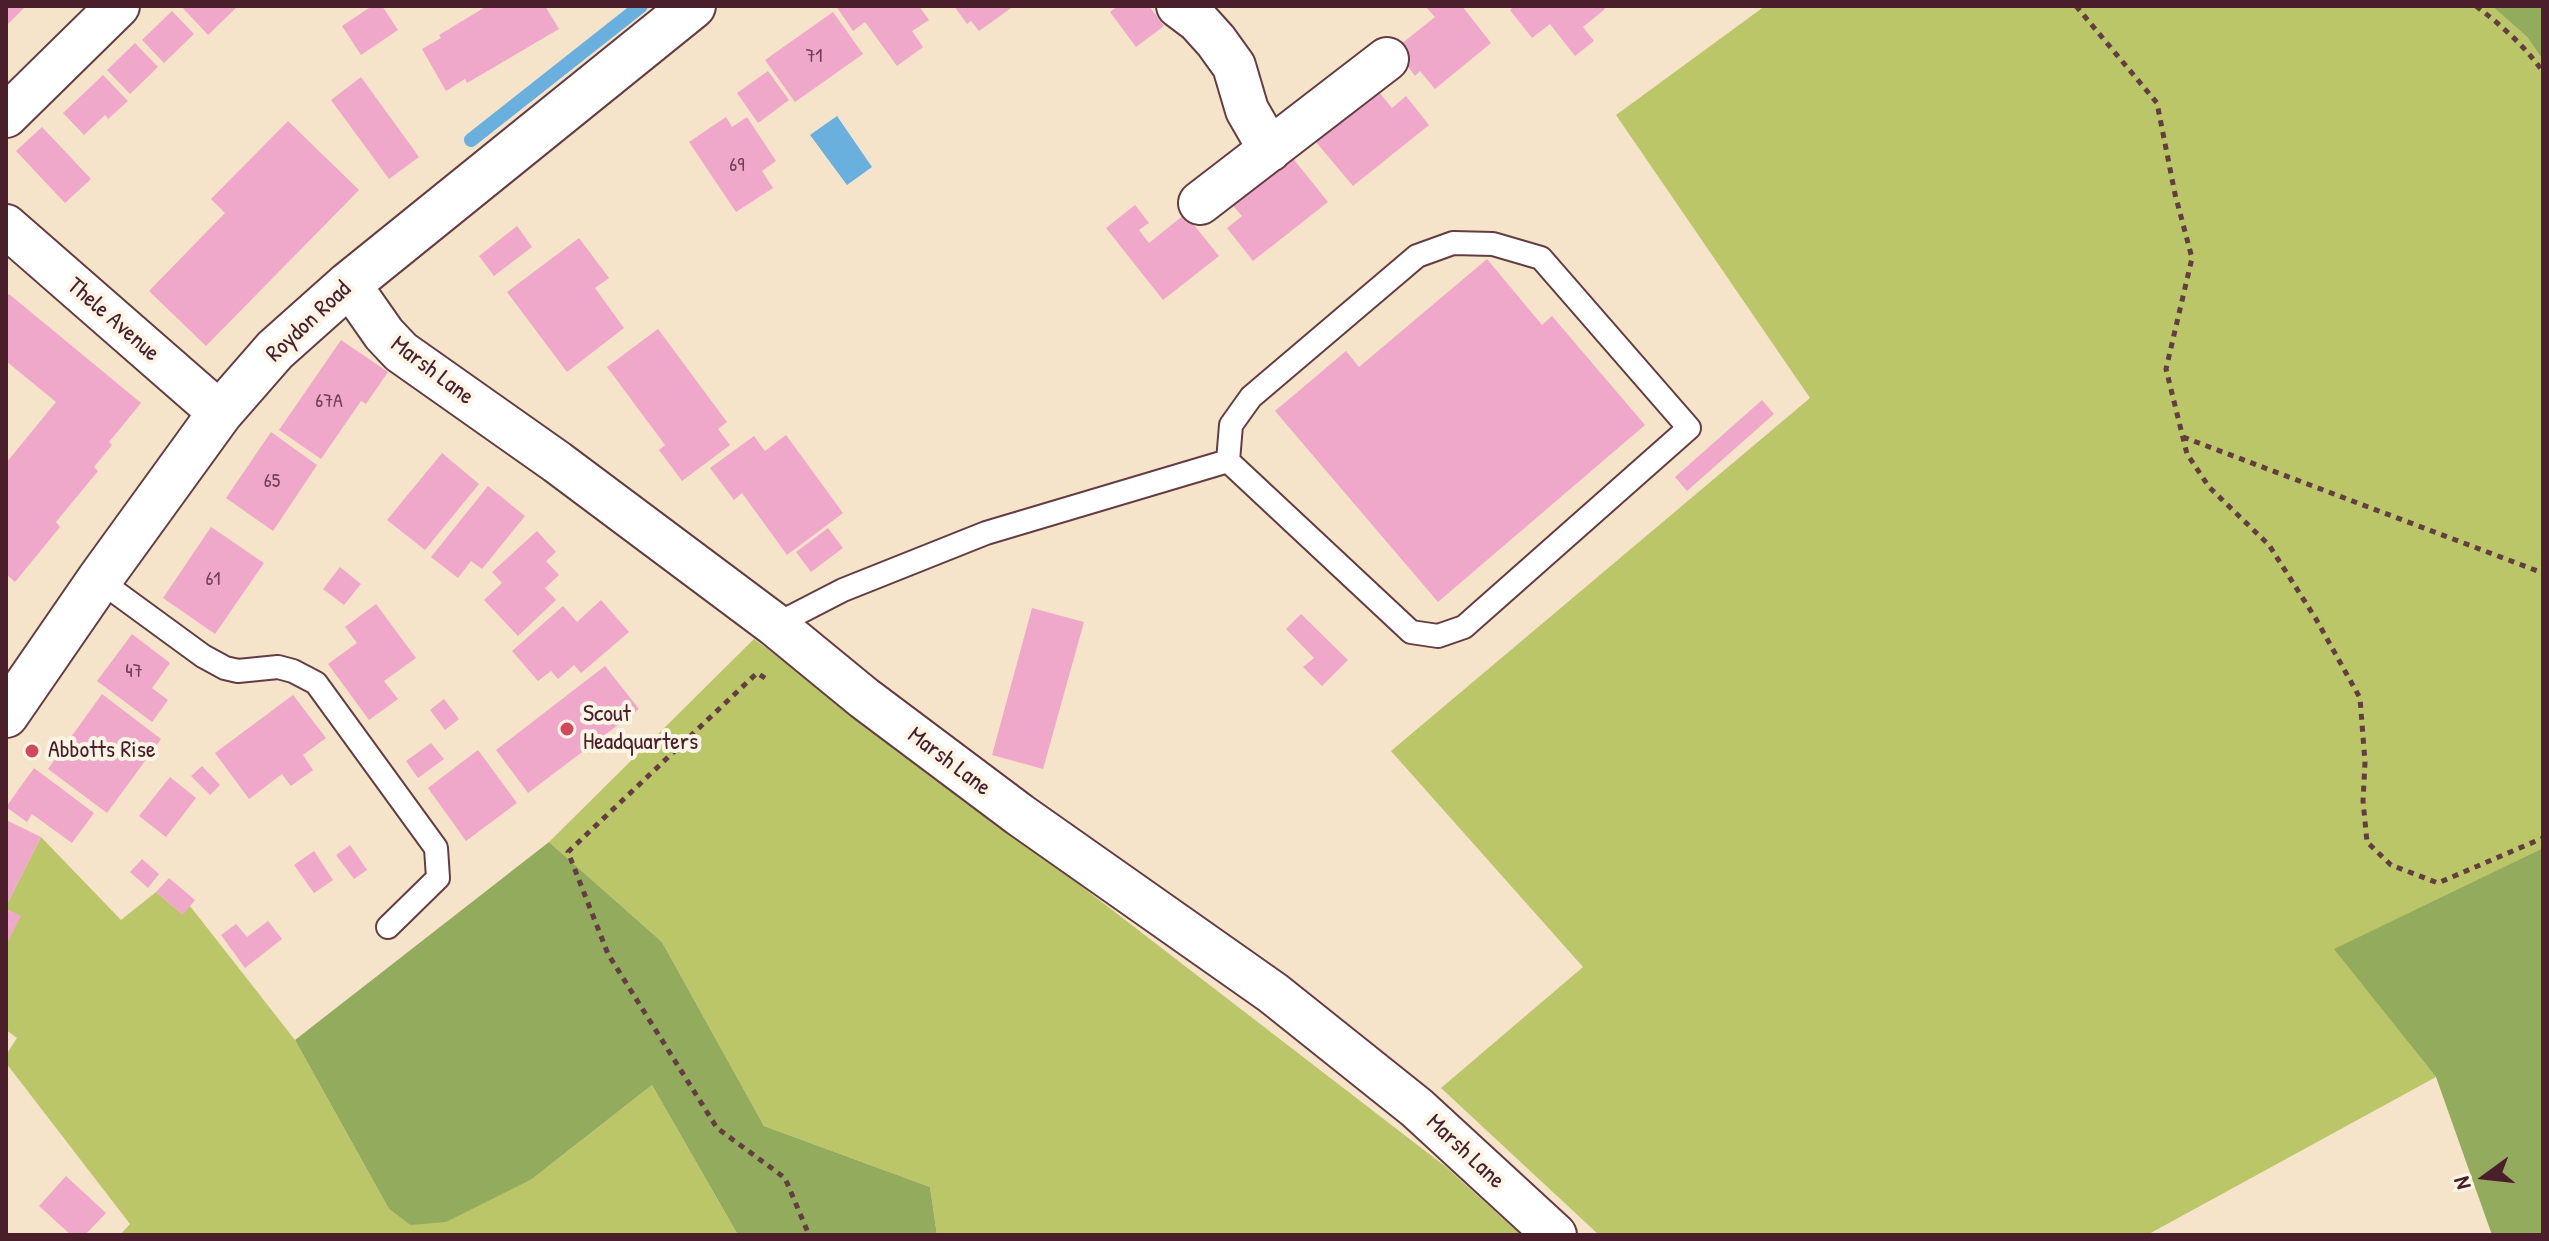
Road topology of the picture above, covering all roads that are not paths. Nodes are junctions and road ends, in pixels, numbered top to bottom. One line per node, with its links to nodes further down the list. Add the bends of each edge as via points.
1 (118, 6): 5 (street)
2 (693, 6): 9 (main road, Roydon Road)
3 (1178, 6): 6 (street, via 1198,21 1234,66 1247,110)
4 (1387, 59): 6 (street)
5 (6, 116)
6 (1270, 150): 7 (street)
7 (1200, 203)
8 (6, 226): 10 (street, Thele Avenue)
9 (349, 284): 10 (main road, Roydon Road, via 275,350); 13 (street, Marsh Lane, via 401,352)
10 (220, 413): 12 (main road, Roydon Road)
11 (1228, 461): 11 (lane, via 1411,632 1438,636 1464,627 1689,428 1541,258 1493,244 1453,243 1417,256 1251,397 1231,425); 13 (lane, via 986,533 843,590)
12 (99, 580): 14 (main road, Roydon Road); 15 (lane, via 225,668 278,667 316,683 436,848 438,878)
13 (775, 625): 16 (street, Marsh Lane, via 1020,815 1273,993 1417,1108)
14 (6, 715)
15 (388, 927)
16 (1555, 1235)

